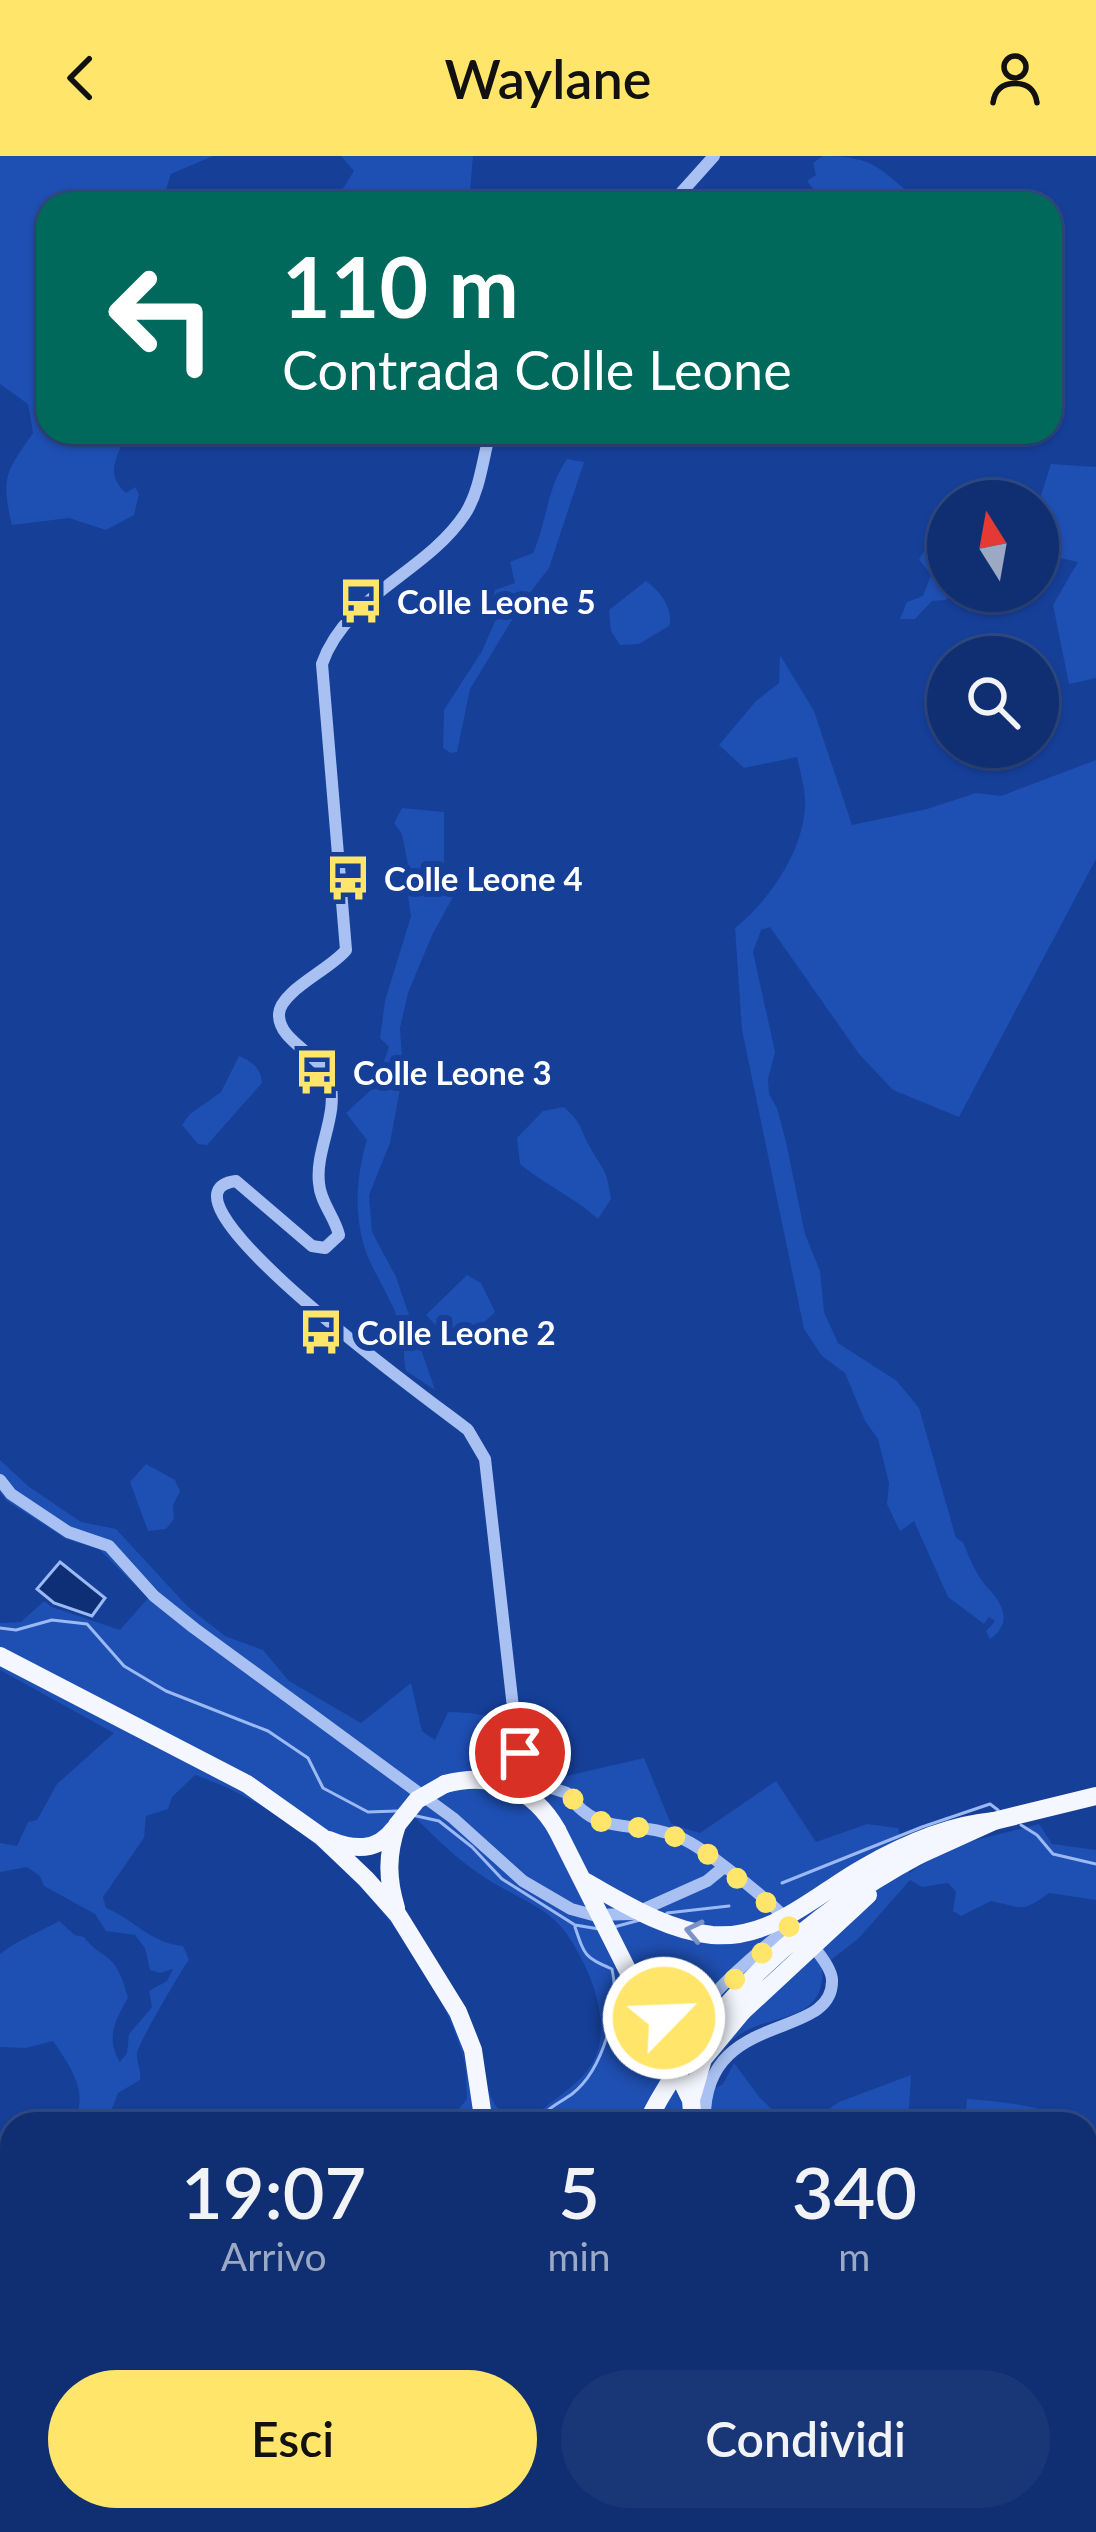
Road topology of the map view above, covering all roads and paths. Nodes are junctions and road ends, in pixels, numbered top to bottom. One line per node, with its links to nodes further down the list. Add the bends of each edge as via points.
1 (714, 156): 2 (street)
2 (681, 192)
3 (487, 444): 11 (street, via 467,512 335,632 322,664 346,950 283,1000 279,1013 282,1028 318,1061 331,1087 319,1185 339,1235 325,1248 312,1246 236,1181 218,1189 217,1202 279,1281 468,1430 484,1459 511,1718 526,1772 567,1792 591,1820 679,1837)
4 (0, 1480): 11 (street, via 68,1532 109,1546 194,1628 453,1819 523,1881 572,1909 633,1914)
5 (0, 1656): 9 (main road, via 228,1774)
6 (1096, 1796): 7 (main road)
7 (994, 1821): 10 (main road, bridge); 12 (main road, one-way to 12, bridge, via 910,1844 791,1915 740,1934 670,1925)
8 (397, 1826): 9 (main road, via 386,1840 360,1849); 12 (main road, bridge, via 417,1800 445,1784 478,1778 510,1785 538,1803); 13 (main road, via 388,1876)
9 (322, 1838): 13 (main road)
10 (919, 1855): 18 (main road, bridge, via 742,2012 703,2059); 20 (main road, bridge, via 846,1898 770,1960 704,2033)
11 (724, 1868): 14 (street)
12 (584, 1881): 15 (main road, bridge)
13 (398, 1915): 19 (main road, via 458,2012)
14 (792, 1924): 16 (street); 22 (street, via 825,1958 828,1998 808,2016 726,2054)
15 (644, 2002): 16 (street, via 674,2019); 17 (main road)
16 (704, 2007): 17 (street)
17 (675, 2065): 18 (main road)
18 (691, 2100): 21 (main road)
19 (482, 2112)
20 (654, 2112)
21 (692, 2112)
22 (706, 2112)

